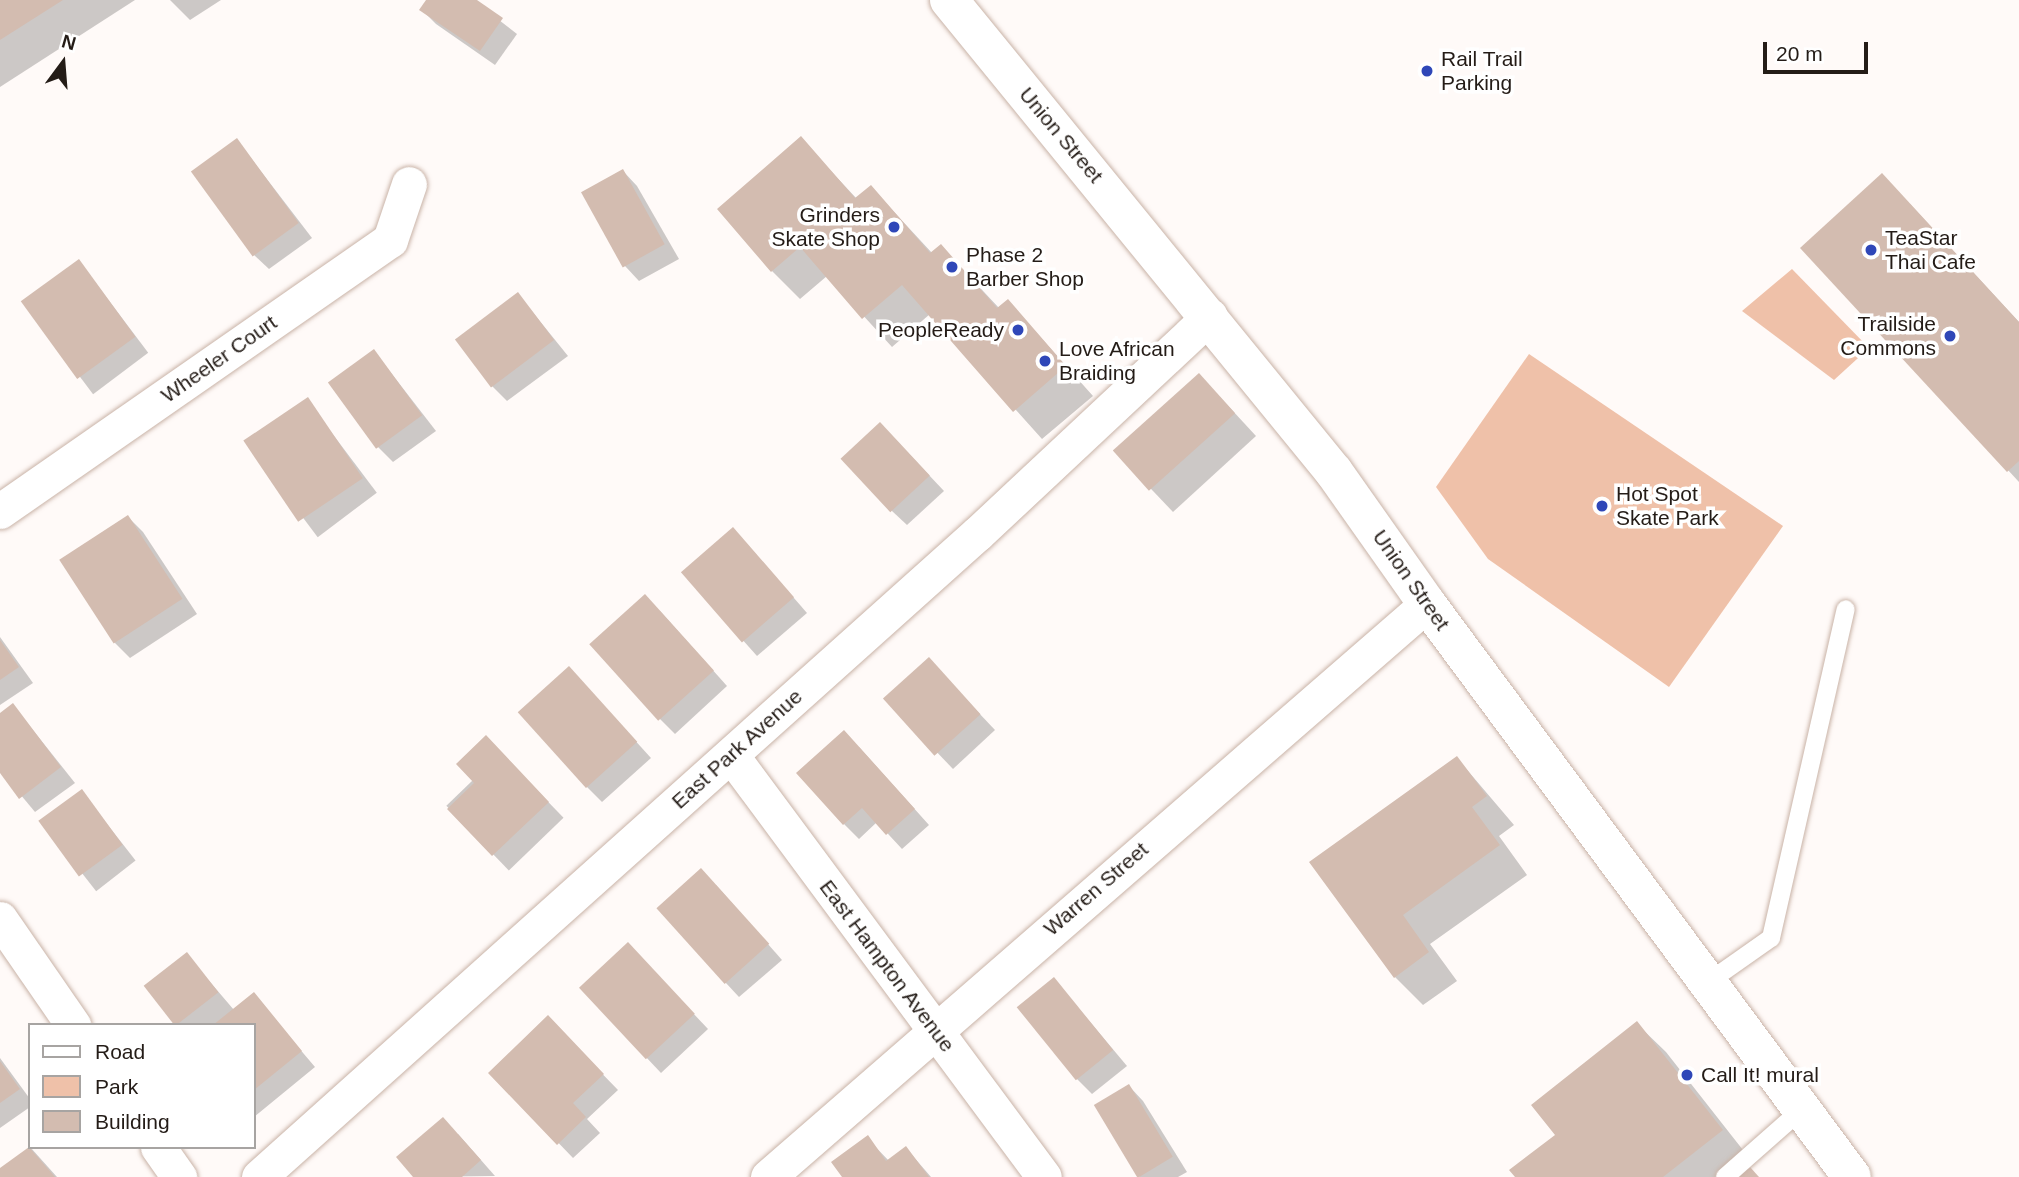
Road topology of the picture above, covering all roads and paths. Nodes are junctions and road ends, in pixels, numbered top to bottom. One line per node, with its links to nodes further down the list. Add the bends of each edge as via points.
1 (949, 0): 3 (main road, Union Street)
2 (409, 184): 4 (street, Wheeler Court, via 390,240)
3 (1210, 316): 5 (main road, Union Street, via 1334,471); 7 (street, East Park Avenue, via 986,527)
4 (0, 511)
5 (1427, 604): 9 (main road, Union Street); 11 (street, Warren Street)
6 (1846, 609): 9 (lane, via 1771,938)
7 (731, 755): 11 (street, East Hampton Avenue); 15 (street, East Park Avenue)
8 (5, 939): 10 (street)
9 (1707, 983): 12 (main road, Union Street)
10 (71, 1023)
11 (934, 1029): 16 (street, Warren Street); 17 (street, East Hampton Avenue)
12 (1801, 1110): 18 (lane); 19 (main road, Union Street)
13 (159, 1149): 14 (street)
14 (179, 1177)
15 (259, 1177)
16 (768, 1177)
17 (1044, 1177)
18 (1725, 1177)
19 (1852, 1177)

